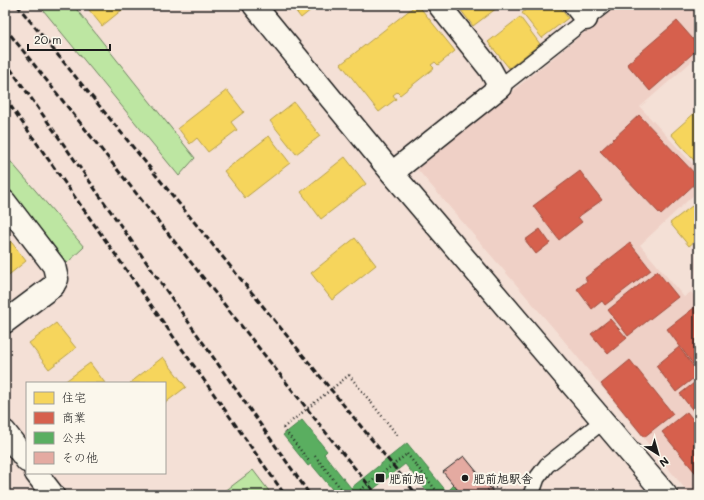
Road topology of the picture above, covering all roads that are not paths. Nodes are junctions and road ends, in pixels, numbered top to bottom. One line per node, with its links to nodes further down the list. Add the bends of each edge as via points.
1 (254, 5): 6 (street)
2 (439, 5): 5 (street, via 490,69)
3 (604, 5): 4 (lane)
4 (580, 12): 5 (lane)
5 (500, 87): 6 (street)
6 (392, 173): 9 (street)
7 (5, 202): 8 (street, via 54,266 57,279 53,286)
8 (5, 322)
9 (603, 421): 14 (lane, via 547,465 537,478); 15 (street)
10 (5, 432): 11 (street)
11 (26, 460)
12 (37, 474): 13 (street)
13 (53, 495)
14 (531, 495)
15 (666, 495)

